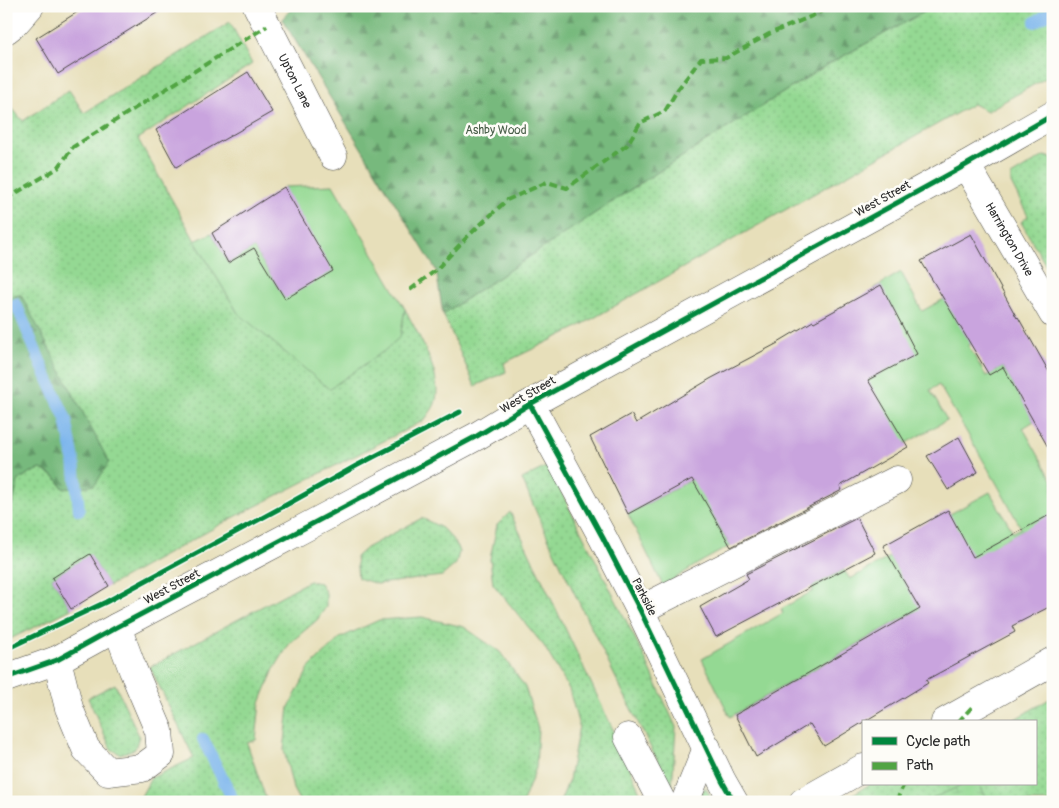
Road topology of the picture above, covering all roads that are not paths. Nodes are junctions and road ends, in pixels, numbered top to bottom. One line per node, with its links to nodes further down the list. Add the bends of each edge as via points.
1 (30, 6): 3 (street)
2 (257, 6): 5 (street, Upton Lane)
3 (6, 30)
4 (1053, 115): 6 (street, West Street)
5 (333, 156)
6 (966, 165): 7 (street, Harrington Drive); 8 (street, West Street)
7 (1053, 314)
8 (530, 404): 10 (street, Parkside); 11 (street, West Street, via 477,436)
9 (897, 480): 10 (street)
10 (640, 610): 17 (street, Parkside)
11 (117, 627): 12 (street, West Street); 12 (street, via 159,731 161,754 142,768 108,772 86,749 69,708)
12 (57, 660): 14 (street, West Street)
13 (1053, 661): 15 (street)
14 (6, 678)
15 (949, 720)
16 (628, 737): 19 (street)
17 (707, 748): 20 (street); 21 (street, Parkside)
18 (862, 769): 22 (street)
19 (662, 802)
20 (685, 802)
21 (734, 802)
22 (803, 802)

